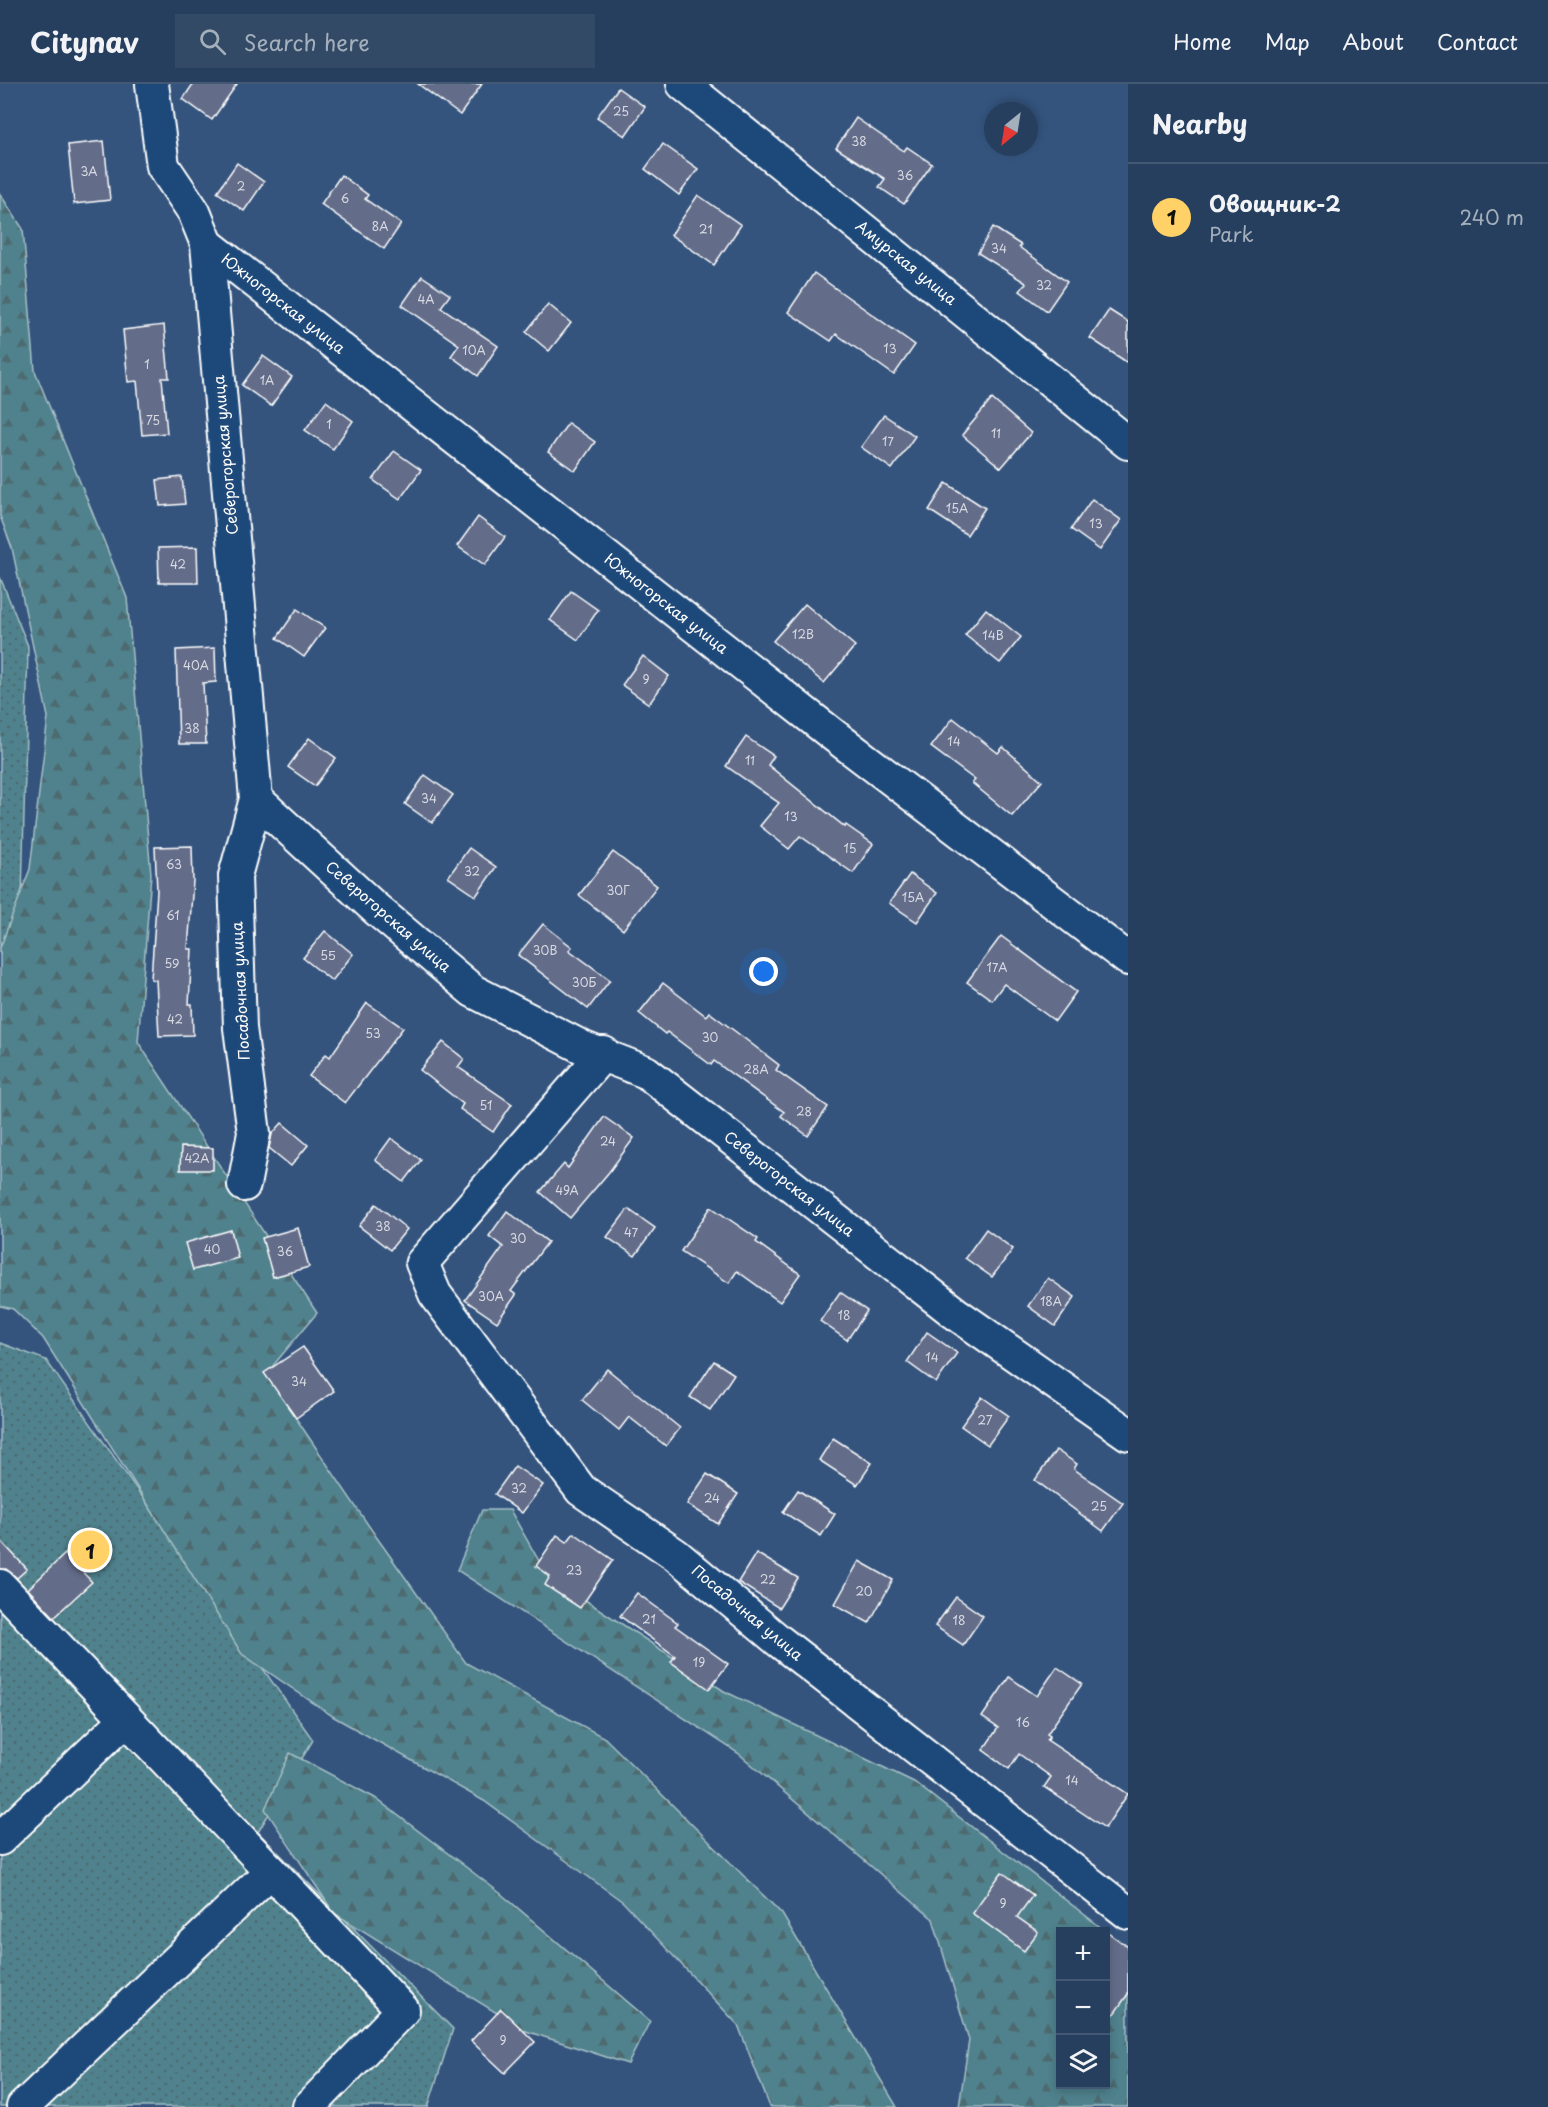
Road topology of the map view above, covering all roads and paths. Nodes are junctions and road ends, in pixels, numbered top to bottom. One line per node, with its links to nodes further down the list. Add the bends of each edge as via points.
1 (152, 84): 3 (street, Северогорская улица, via 163,166 194,212)
2 (683, 84): 4 (street, Амурская улица)
3 (207, 244): 5 (street, Северогорская улица); 6 (street, Южногорская улица, via 823,727)
4 (1128, 443)
5 (256, 799): 7 (street, Северогорская улица, via 473,991 584,1048); 8 (street, Посадочная улица, via 235,876 240,1028 254,1133)
6 (1128, 959)
7 (604, 1053): 9 (street, Северогорская улица, via 646,1072 955,1313); 14 (street, Посадочная улица, via 422,1263 435,1294 581,1490 676,1555 779,1641)
8 (244, 1185)
9 (1128, 1434)
10 (0, 1586): 11 (street)
11 (126, 1719): 12 (street); 13 (street)
12 (0, 1839)
13 (271, 1871): 15 (street); 16 (street, via 404,2010)
14 (1128, 1913)
15 (23, 2107)
16 (309, 2107)

